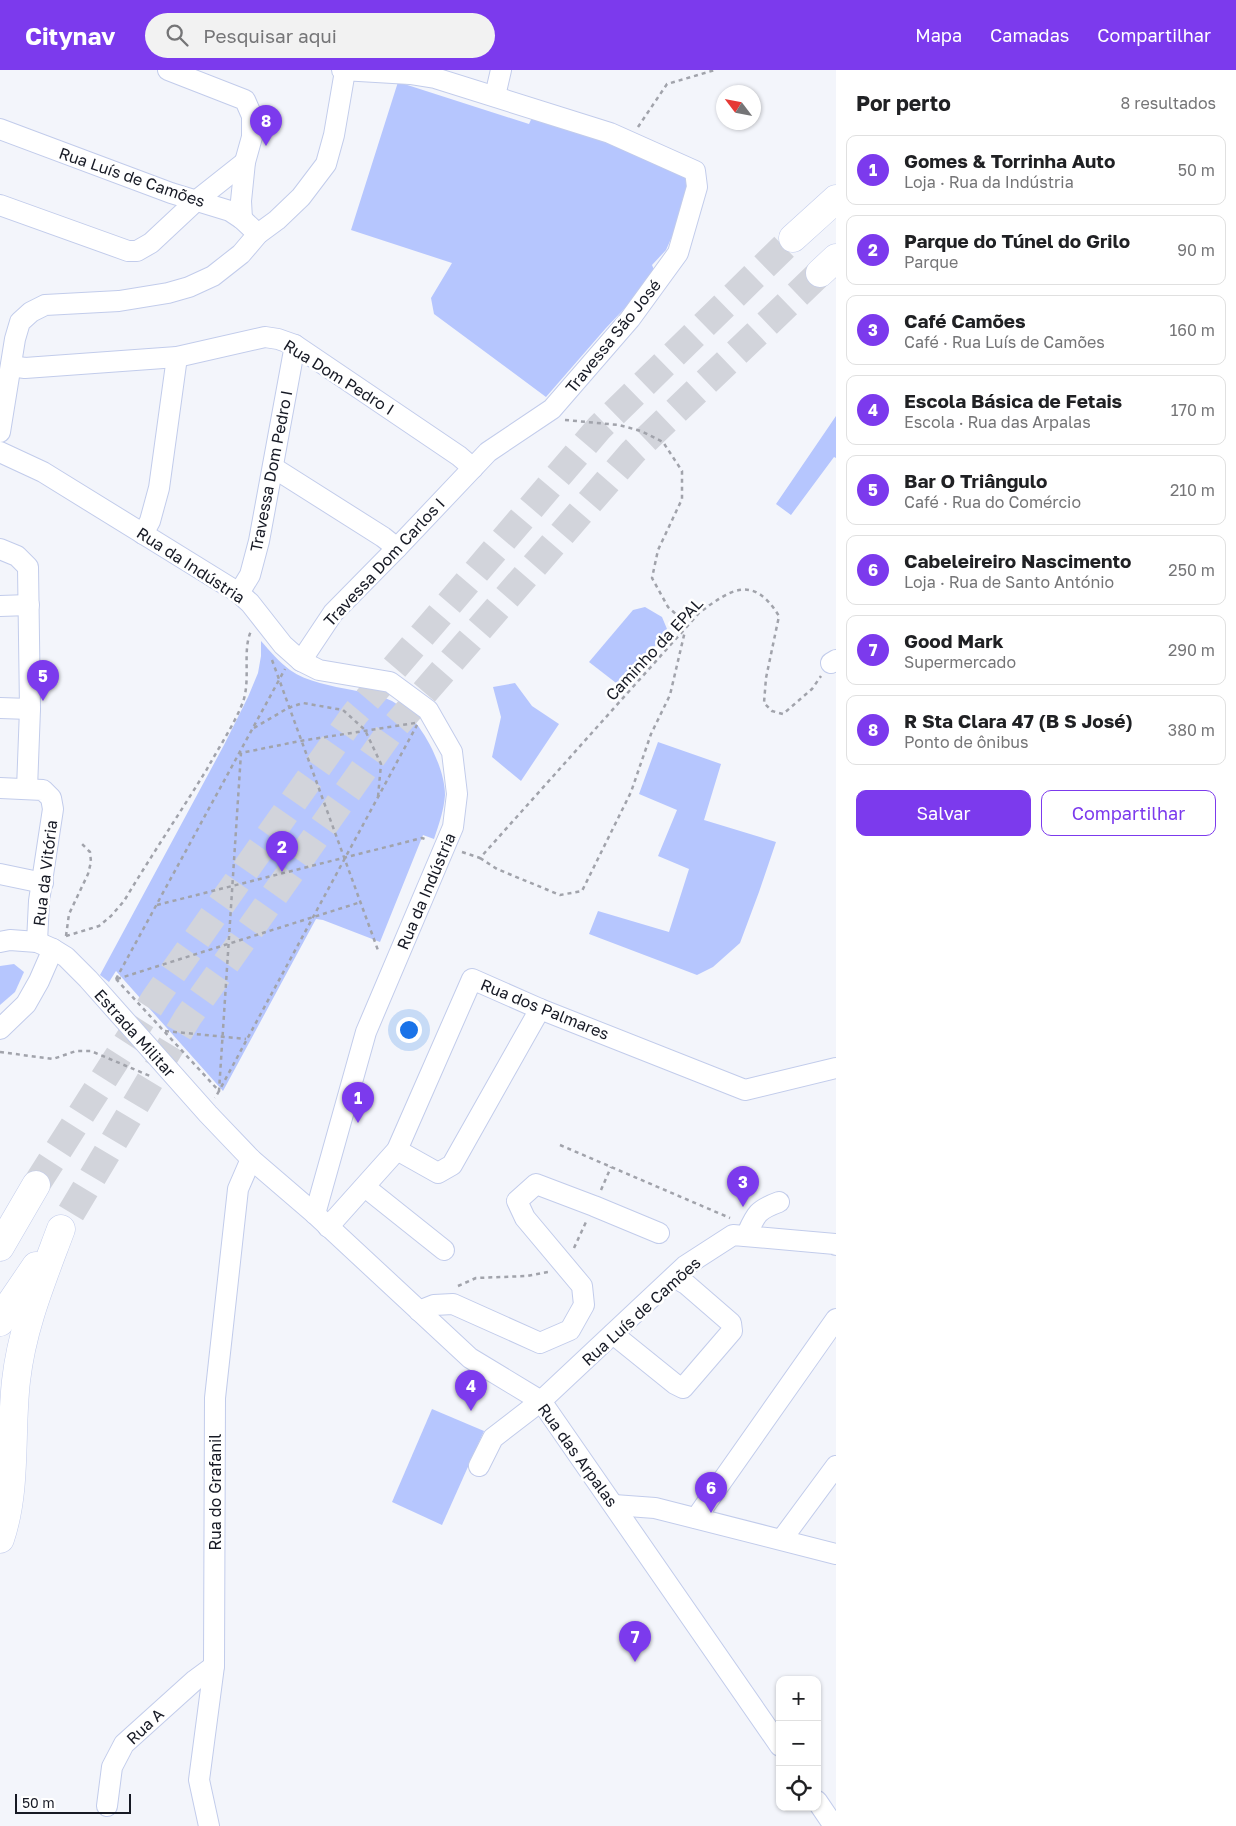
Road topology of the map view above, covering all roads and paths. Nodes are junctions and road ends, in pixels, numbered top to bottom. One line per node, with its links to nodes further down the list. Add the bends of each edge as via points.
1 (168, 70): 8 (street, via 245,100 252,116 252,137)
2 (501, 70): 5 (street)
3 (715, 70): 7 (path, via 667,84)
4 (343, 71): 5 (street, Travessa São José, via 435,78); 13 (street, via 334,135 326,164 301,197)
5 (495, 96): 7 (street, Travessa São José)
6 (0, 129): 9 (street, Rua Luís de Camões)
7 (629, 141): 19 (street, Travessa São José, via 695,171 698,187 678,253 630,319 552,409)
8 (245, 162): 9 (street); 12 (street)
9 (197, 200): 11 (street, via 151,243 137,251 128,251); 12 (street, Rua Luís de Camões, via 230,211)
10 (832, 201): 14 (highway)
11 (0, 205)
12 (242, 219): 13 (street, Rua Luís de Camões)
13 (258, 234): 15 (street, via 241,254 213,276 189,287 120,301 45,305 31,312)
14 (793, 238)
15 (7, 338): 18 (street)
16 (295, 345): 17 (street, Rua Dom Pedro I, via 278,338 266,338); 22 (street, Travessa Dom Pedro I); 23 (street, Rua Dom Pedro I)
17 (177, 357): 18 (street, Rua Dom Pedro I, via 25,368); 24 (street, via 158,488 150,521)
18 (11, 366): 20 (street)
19 (541, 417): 23 (street, Travessa São José, via 488,452); 31 (path, via 619,425 663,442 682,471 682,499 658,550 652,578 668,607)
20 (0, 432)
21 (0, 452): 24 (street, Rua da Indústria, via 43,472)
22 (274, 468): 26 (street); 27 (street, Travessa Dom Pedro I, via 250,576)
23 (472, 468): 26 (street, Travessa Dom Carlos I)
24 (143, 534): 27 (street, Rua da Indústria)
25 (0, 548): 28 (street, via 17,556 28,567)
26 (397, 548): 34 (street, Travessa Dom Carlos I, via 333,613)
27 (239, 593): 30 (street, Rua da Indústria)
28 (29, 605): 29 (street); 39 (street)
29 (0, 606)
30 (260, 618): 34 (street, Rua da Indústria); 58 (path, via 247,642 247,685 243,702 223,742 124,900 99,926)
31 (688, 626): 32 (path, Caminho da EPAL); 35 (path, Caminho da EPAL, via 724,594 745,588 757,591 771,603 779,616 764,703 772,712 783,714 812,689)
32 (685, 629): 50 (path, Caminho da EPAL); 50 (path, via 670,695 651,734 631,792 582,891 560,896 497,869)
33 (269, 654): 36 (path)
34 (298, 657): 36 (path); 48 (street, Rua da Indústria, via 319,670 390,682 428,710 452,752 457,794 453,827)
35 (834, 662)
36 (279, 680): 38 (path); 40 (path)
37 (0, 708): 39 (street)
38 (288, 708): 40 (path); 41 (path, via 303,703 343,710); 42 (path)
39 (30, 709): 45 (street)
40 (253, 729): 43 (path)
41 (365, 730): 42 (path); 46 (path, via 381,764); 46 (path, via 419,722)
42 (300, 741): 43 (path); 49 (path)
43 (241, 753): 53 (path); 55 (path)
44 (0, 788): 45 (street, Rua da Vitória)
45 (27, 789): 52 (street, Rua da Vitória, via 43,790 51,798 53,808)
46 (378, 800): 49 (path)
47 (80, 842): 58 (path, via 90,852 88,874)
48 (446, 846): 49 (path, via 422,838); 50 (path); 61 (street, Rua da Indústria)
49 (345, 856): 53 (path); 54 (path); 56 (path)
50 (480, 858)
51 (0, 874): 52 (street)
52 (43, 883): 58 (street, Rua da Vitória, via 39,902)
53 (233, 886): 55 (path); 59 (path)
54 (362, 902): 56 (path); 61 (path)
55 (157, 905): 60 (path)
56 (312, 918): 59 (path); 67 (path)
57 (0, 942): 58 (street)
58 (52, 942): 62 (street, Estrada Militar); 64 (street, via 39,981 26,1004)
59 (228, 944): 60 (path); 66 (path)
60 (116, 979): 62 (path); 65 (path)
61 (389, 980): 82 (street, Rua da Indústria, via 366,1032)
62 (101, 995): 72 (street, Estrada Militar)
63 (540, 1009): 69 (street, Rua dos Palmares, via 745,1090); 74 (street, via 452,1166 438,1173); 74 (street, Rua dos Palmares, via 472,979)
64 (0, 1029)
65 (163, 1030): 66 (path); 71 (path)
66 (222, 1037): 67 (path); 71 (path)
67 (246, 1039): 71 (path)
68 (0, 1052): 70 (path, via 54,1059 76,1051 91,1051)
69 (836, 1068)
70 (155, 1079)
71 (219, 1091): 72 (path)
72 (208, 1114): 75 (street, Estrada Militar)
73 (560, 1144): 81 (path)
74 (397, 1150): 78 (street, Rua dos Palmares)
75 (252, 1159): 82 (street, Rua das Arpalas); 103 (street, Rua do Grafanil, via 238,1189 215,1398)
76 (611, 1167): 80 (path)
77 (36, 1185): 85 (highway)
78 (365, 1187): 82 (street, Rua dos Palmares); 87 (street)
79 (779, 1202): 84 (street, via 762,1208)
80 (594, 1206): 83 (street); 88 (path); 88 (street, via 536,1184 517,1201 525,1218)
81 (704, 1206)
82 (322, 1220): 91 (street, Rua das Arpalas)
83 (659, 1233)
84 (746, 1236): 86 (street, Rua Luís de Camões); 89 (street, Rua Luís de Camões, via 733,1235)
85 (4, 1237)
86 (836, 1245)
87 (444, 1250)
88 (568, 1261): 90 (path, via 527,1276 476,1278); 91 (street, via 582,1286 584,1305 570,1330 540,1343 453,1304 434,1305)
89 (674, 1277): 94 (street, Rua Luís de Camões); 94 (street, via 730,1323 732,1330 683,1388)
90 (450, 1290)
91 (419, 1311): 95 (street, Rua das Arpalas, via 470,1358)
92 (836, 1319): 99 (street)
93 (0, 1322): 100 (highway, via 66,1221 28,1317 20,1354 11,1484)
94 (613, 1334): 95 (street, Rua Luís de Camões)
95 (541, 1401): 96 (street, Rua Luís de Camões, via 494,1438); 98 (street, Rua das Arpalas)
96 (479, 1466)
97 (836, 1466): 101 (street)
98 (614, 1505): 99 (street, via 655,1508); 104 (street, Rua das Arpalas)
99 (696, 1518): 101 (street)
100 (0, 1539)
101 (782, 1539): 102 (street)
102 (836, 1554)
103 (214, 1666): 105 (street, Rua A, via 124,1744 112,1767); 107 (street, Rua do Grafanil, via 199,1780)
104 (776, 1740)
105 (107, 1806)
106 (821, 1807): 108 (street)
107 (209, 1826)
108 (834, 1826)

